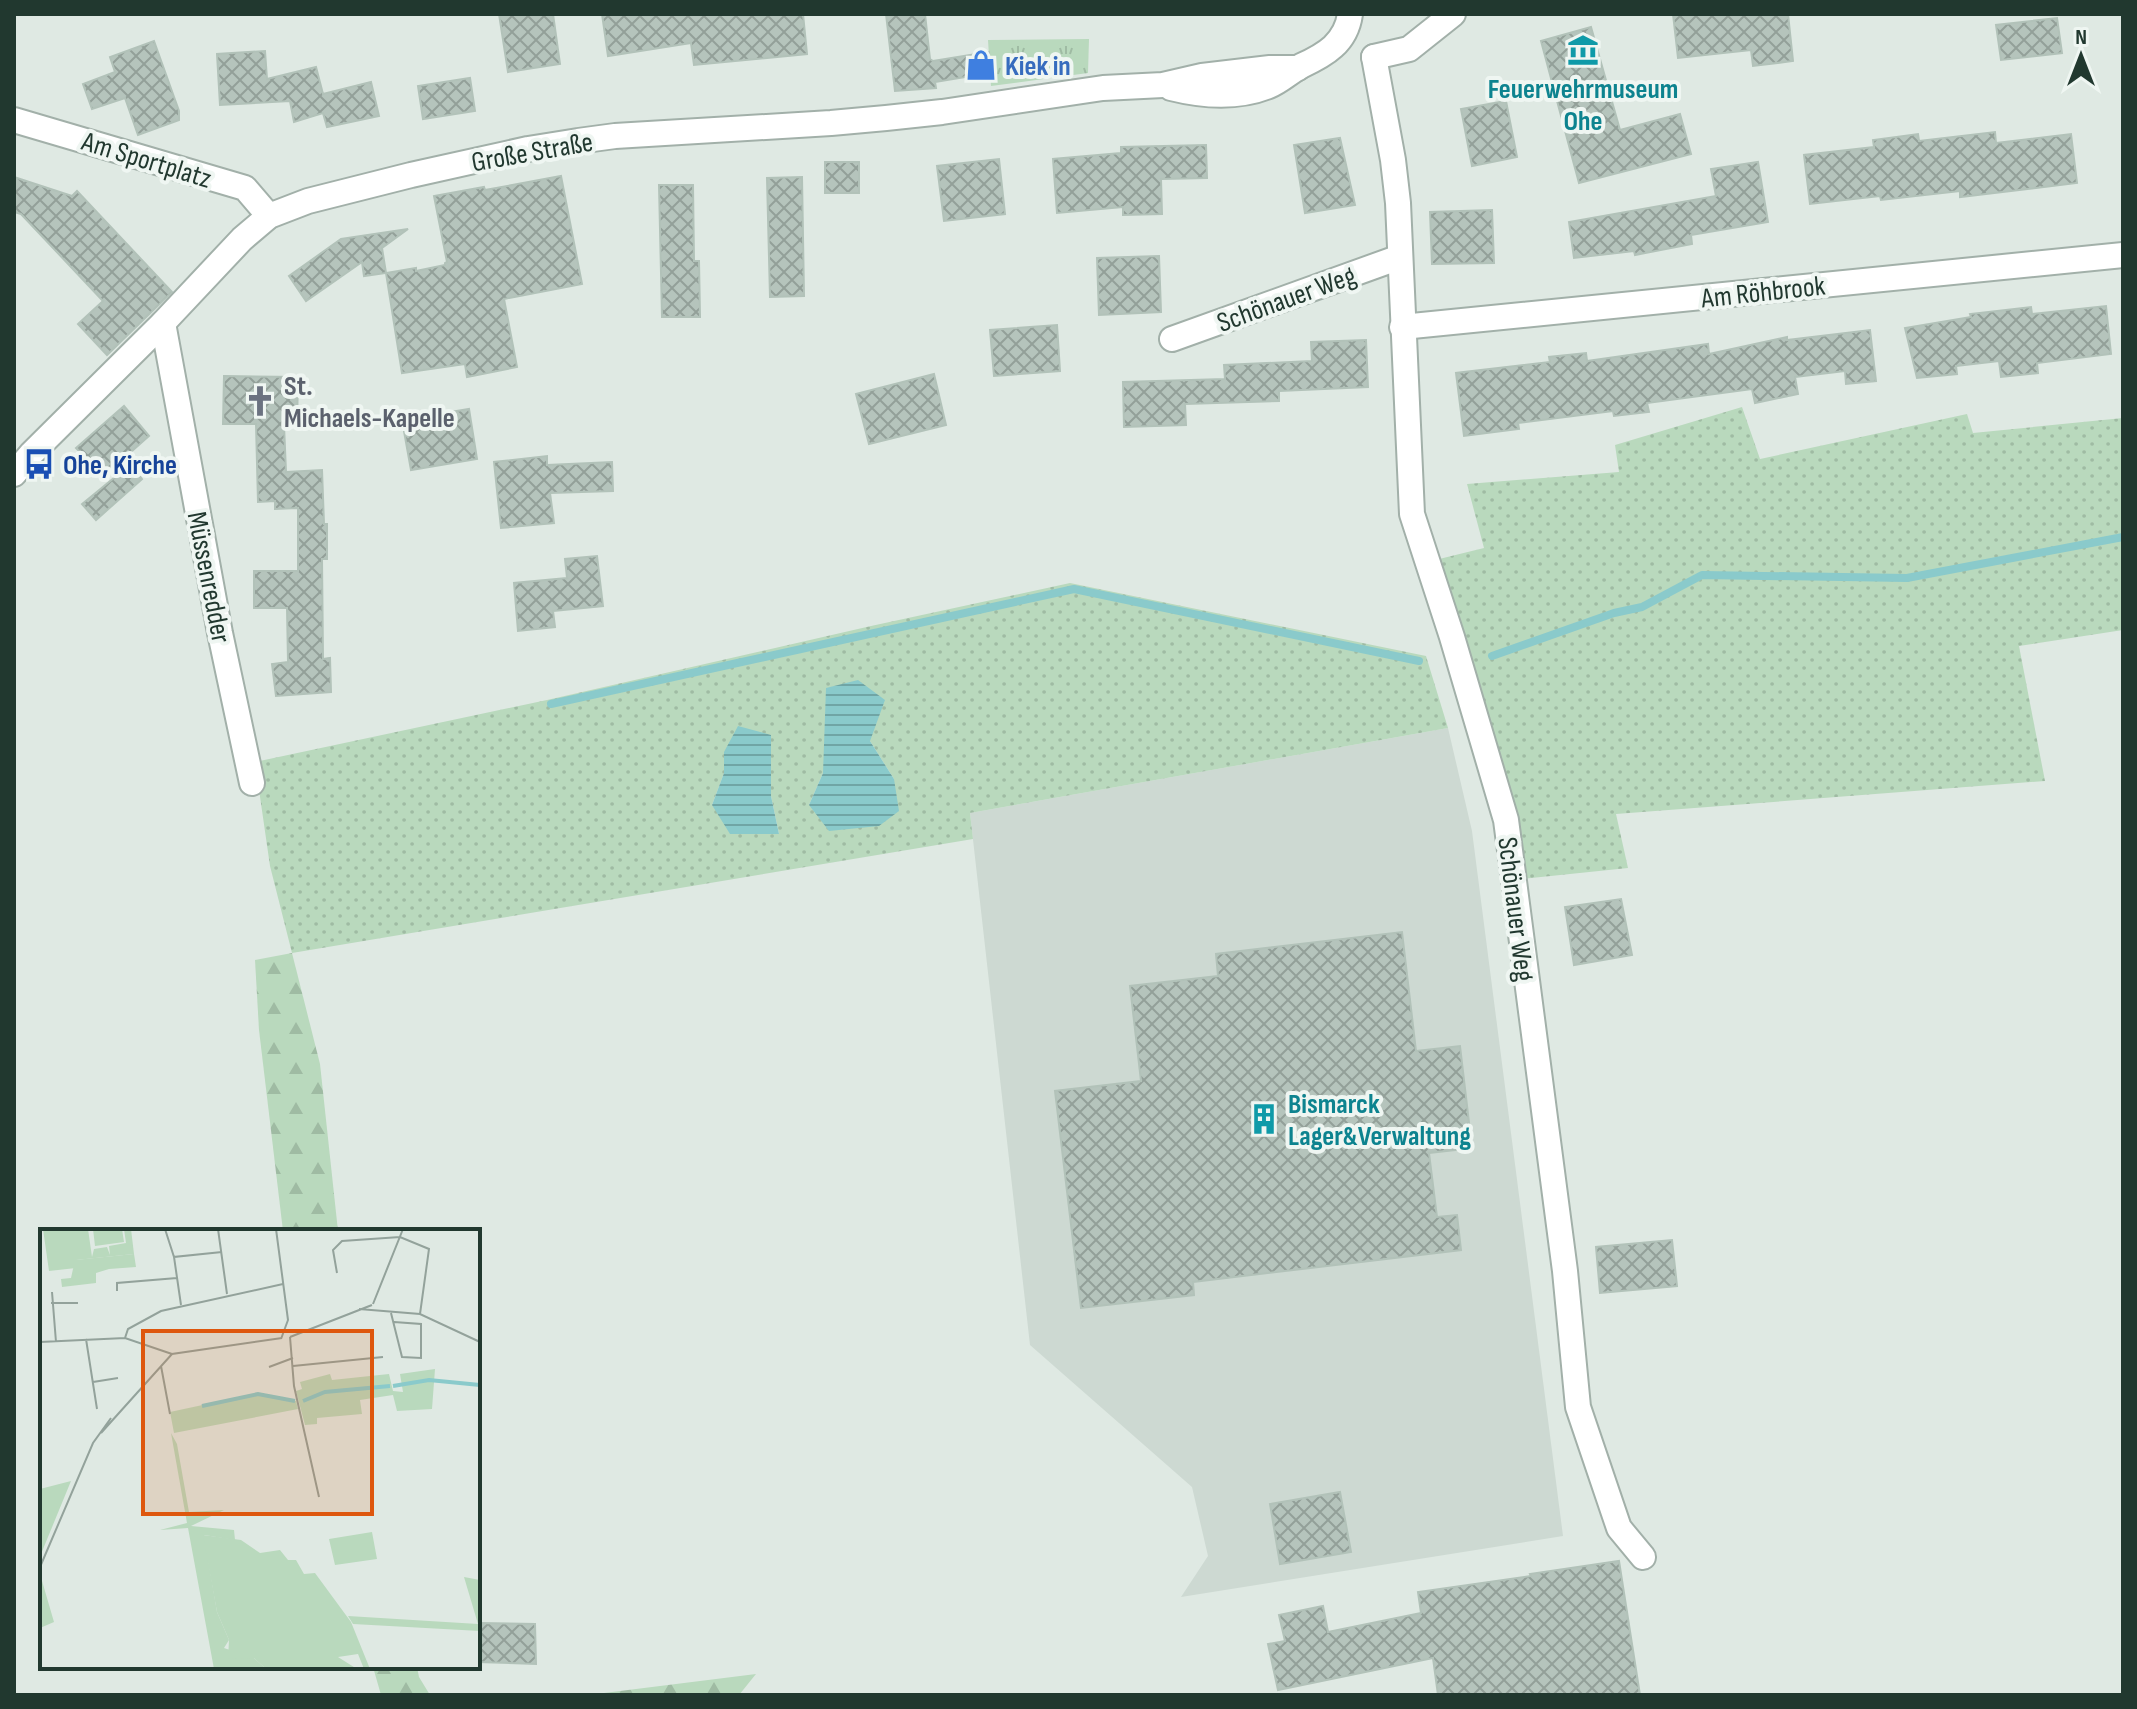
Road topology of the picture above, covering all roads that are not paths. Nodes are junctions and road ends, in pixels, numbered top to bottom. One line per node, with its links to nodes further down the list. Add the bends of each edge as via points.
1 (1350, 14): 3 (street)
2 (1453, 14): 4 (street, via 1409,49)
3 (1338, 43): 4 (street); 6 (street, Große Straße, via 1298,68 1256,69 942,112 615,136 528,149 395,178)
4 (1374, 57): 8 (street, Schönauer Weg, via 1393,160)
5 (14, 120): 6 (street, Am Sportplatz, via 245,188)
6 (269, 216): 9 (street, Große Straße)
7 (2123, 255): 10 (street, Am Röhbrook)
8 (1400, 257): 10 (street, Schönauer Weg); 11 (street, Schönauer Weg)
9 (163, 323): 12 (street, Große Straße); 13 (street, Müssenredder)
10 (1402, 327): 14 (street, Schönauer Weg, via 1412,514 1506,820 1578,1407 1619,1528)
11 (1172, 339)
12 (14, 474)
13 (252, 783)
14 (1643, 1557)

